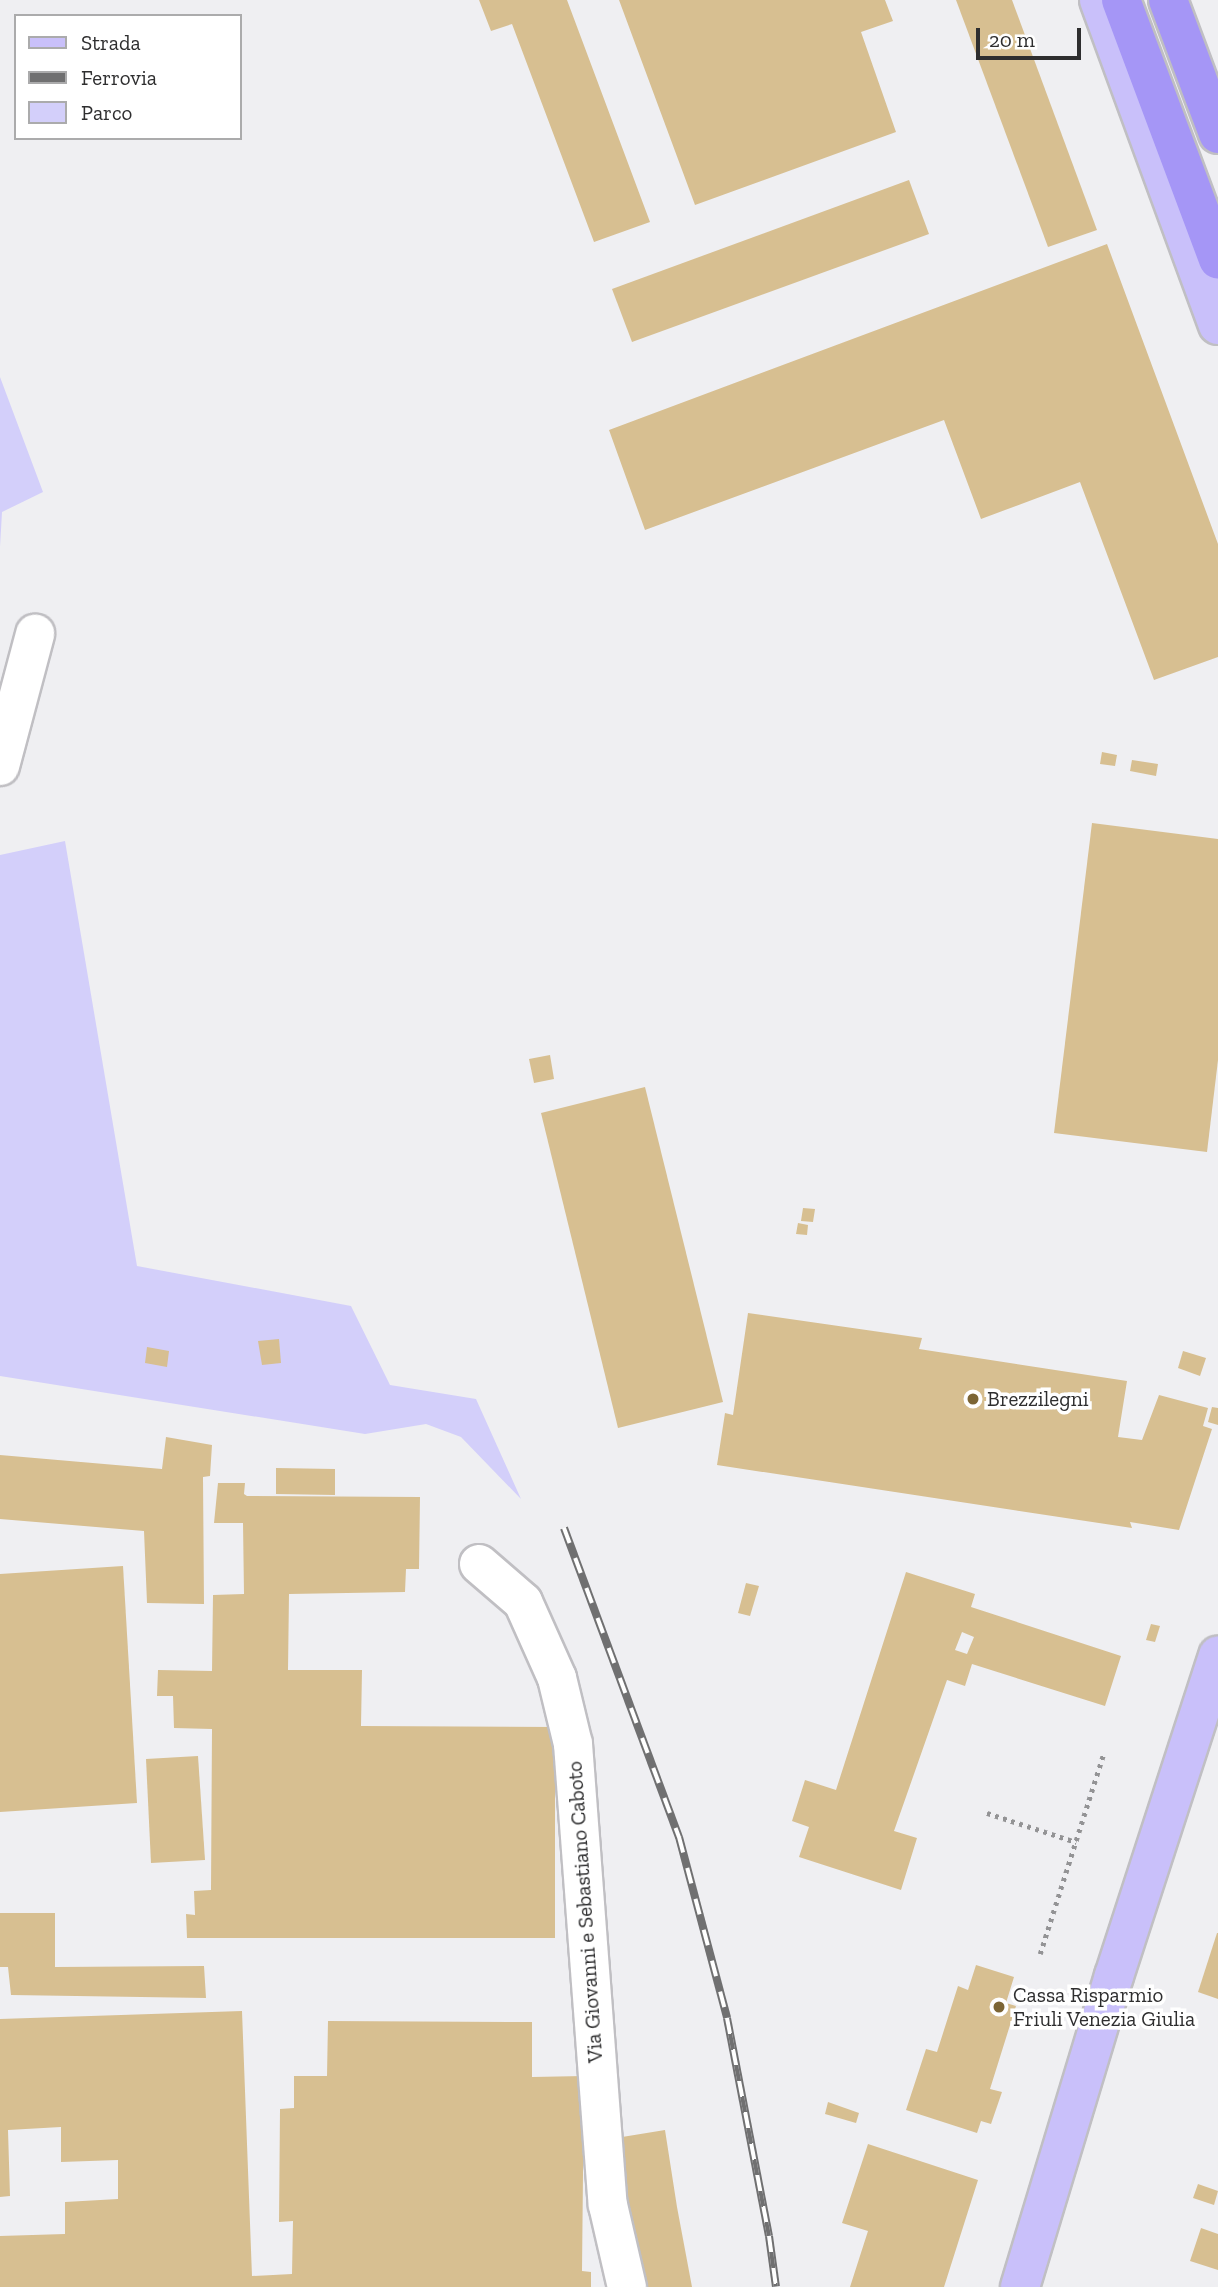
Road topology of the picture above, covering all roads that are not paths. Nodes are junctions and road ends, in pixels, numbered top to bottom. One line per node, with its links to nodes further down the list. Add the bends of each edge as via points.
1 (1099, 0): 6 (main road)
2 (1121, 0): 5 (highway)
3 (1168, 0): 4 (highway)
4 (1218, 134)
5 (1218, 259)
6 (1218, 325)
7 (36, 634): 8 (street)
8 (0, 766)
9 (479, 1564): 11 (street, Via Giovanni e Sebastiano Caboto, via 523,1602 557,1678 573,1744 608,2205)
10 (1218, 1655): 12 (main road)
11 (626, 2287)
12 (1020, 2287)

